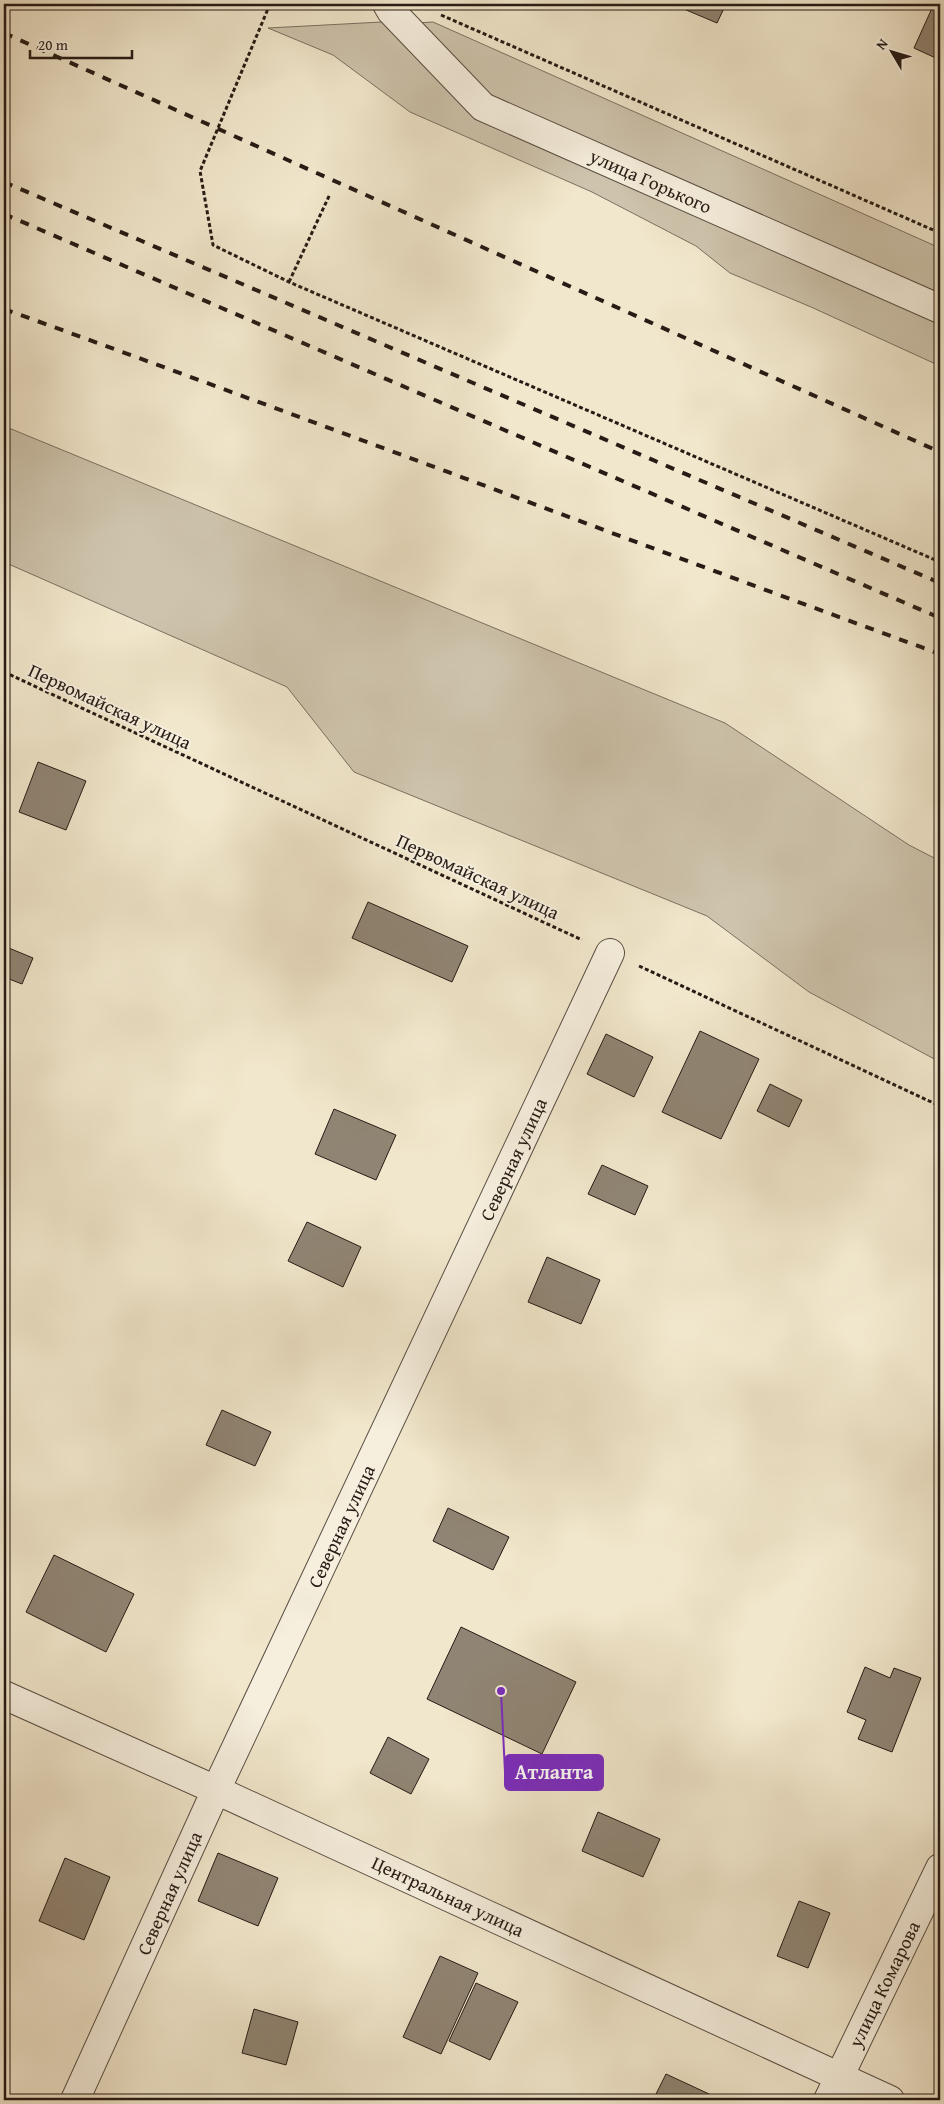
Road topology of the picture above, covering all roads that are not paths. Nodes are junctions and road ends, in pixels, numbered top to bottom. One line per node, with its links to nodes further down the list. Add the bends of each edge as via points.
1 (391, 6): 2 (street, улица Горького, via 483,107)
2 (940, 309)
3 (610, 953): 5 (street, Северная улица)
4 (4, 1695): 5 (street, Центральная улица)
5 (216, 1790): 7 (street, Центральная улица); 8 (street, Северная улица)
6 (940, 1868): 7 (street, улица Комарова)
7 (840, 2076): 9 (street, улица Комарова); 10 (street, Центральная улица)
8 (75, 2100)
9 (828, 2100)
10 (890, 2100)

